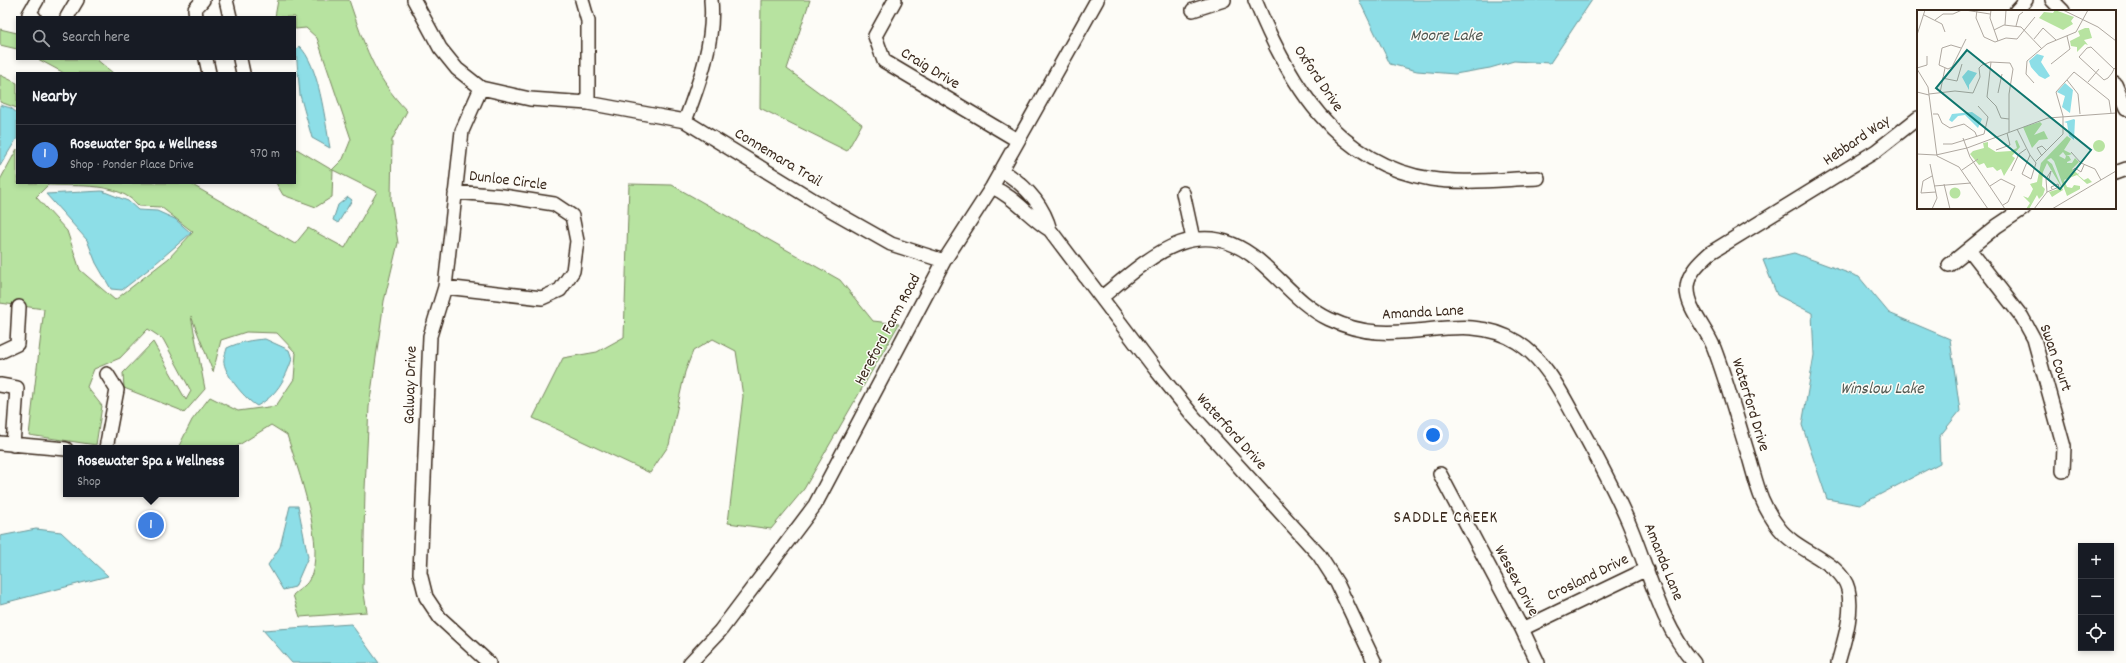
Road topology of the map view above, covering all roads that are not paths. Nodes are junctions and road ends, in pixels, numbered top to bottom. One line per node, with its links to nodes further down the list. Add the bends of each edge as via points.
1 (37, 0): 17 (street, via 29,14)
2 (77, 0): 18 (street)
3 (203, 0): 19 (street, via 196,9)
4 (226, 0): 20 (street)
5 (414, 0): 26 (street, Connemara Trail, via 440,48 457,69)
6 (582, 0): 27 (street, via 588,21)
7 (711, 0): 30 (street, via 712,13 702,76)
8 (895, 0): 31 (street, Craig Drive, via 875,36 884,61)
9 (1097, 0): 31 (street, Hereford Farm Road)
10 (1224, 0): 14 (street)
11 (1255, 0): 35 (street, Oxford Drive, via 1274,44 1308,100 1323,121 1360,152 1399,170 1432,179)
12 (2026, 0): 15 (street)
13 (2052, 0): 16 (street)
14 (1193, 10)
15 (2017, 10)
16 (2062, 10)
17 (32, 16)
18 (68, 16)
19 (196, 16)
20 (230, 16)
21 (206, 60): 23 (street)
22 (240, 60): 24 (street)
23 (209, 72)
24 (243, 72)
25 (2116, 86): 28 (street)
26 (481, 88): 27 (street, Connemara Trail, via 530,99); 38 (street, Galway Drive, via 462,131)
27 (588, 103): 30 (street, Connemara Trail)
28 (2126, 109)
29 (1917, 119): 37 (street, Hebbard Way, via 1876,151)
30 (684, 121): 46 (street, Connemara Trail, via 891,244)
31 (1017, 140): 33 (street, Hereford Farm Road)
32 (2126, 169): 34 (street)
33 (1001, 170): 36 (street, Hereford Farm Road); 40 (street, Waterford Drive, via 1013,177)
34 (2116, 173)
35 (1538, 178)
36 (992, 187): 42 (street, Waterford Drive); 46 (street, Hereford Farm Road)
37 (1814, 189): 66 (street, Waterford Drive, via 1710,253 1697,264 1687,286 1688,297 1714,347 1756,487 1766,509 1780,530 1794,544 1842,575 1848,589 1849,606)
38 (455, 192): 48 (street, Galway Drive); 48 (street, Dunloe Circle, via 554,204 572,216 577,241 573,271 560,290 542,298)
39 (1183, 193): 44 (street)
40 (1038, 203): 42 (street); 43 (street, Waterford Drive, via 1047,217)
41 (2022, 209): 45 (street)
42 (1028, 212): 43 (street, Waterford Drive)
43 (1050, 230): 49 (street, Waterford Drive)
44 (1193, 239): 49 (street, Amanda Lane, via 1179,242 1161,251); 59 (street, Amanda Lane, via 1207,238 1240,247 1259,260 1293,295 1310,308 1353,328 1400,332 1454,326 1475,328 1516,341 1533,354 1563,396 1627,518)
45 (1969, 249): 47 (street); 57 (street, Swan Court, via 2022,318 2034,339 2064,447)
46 (944, 261): 62 (street, Hereford Farm Road, via 815,505 723,627)
47 (1949, 265)
48 (445, 287): 61 (street, Galway Drive, via 430,336 420,572 426,597 440,618)
49 (1102, 297): 63 (street, Waterford Drive, via 1194,416 1319,555 1337,583)
50 (19, 307): 51 (street, via 17,344)
51 (0, 352)
52 (107, 374): 55 (street, via 117,390)
53 (0, 385): 54 (street, via 17,388)
54 (7, 444): 56 (street)
55 (107, 445)
56 (63, 449)
57 (2063, 471)
58 (1440, 474): 60 (street, Wessex Drive)
59 (1647, 569): 60 (street, Crosland Drive); 65 (street, Amanda Lane, via 1676,638)
60 (1522, 629): 64 (street, Wessex Drive)
61 (488, 663)
62 (690, 663)
63 (1375, 663)
64 (1538, 663)
65 (1694, 663)
66 (1838, 663)

